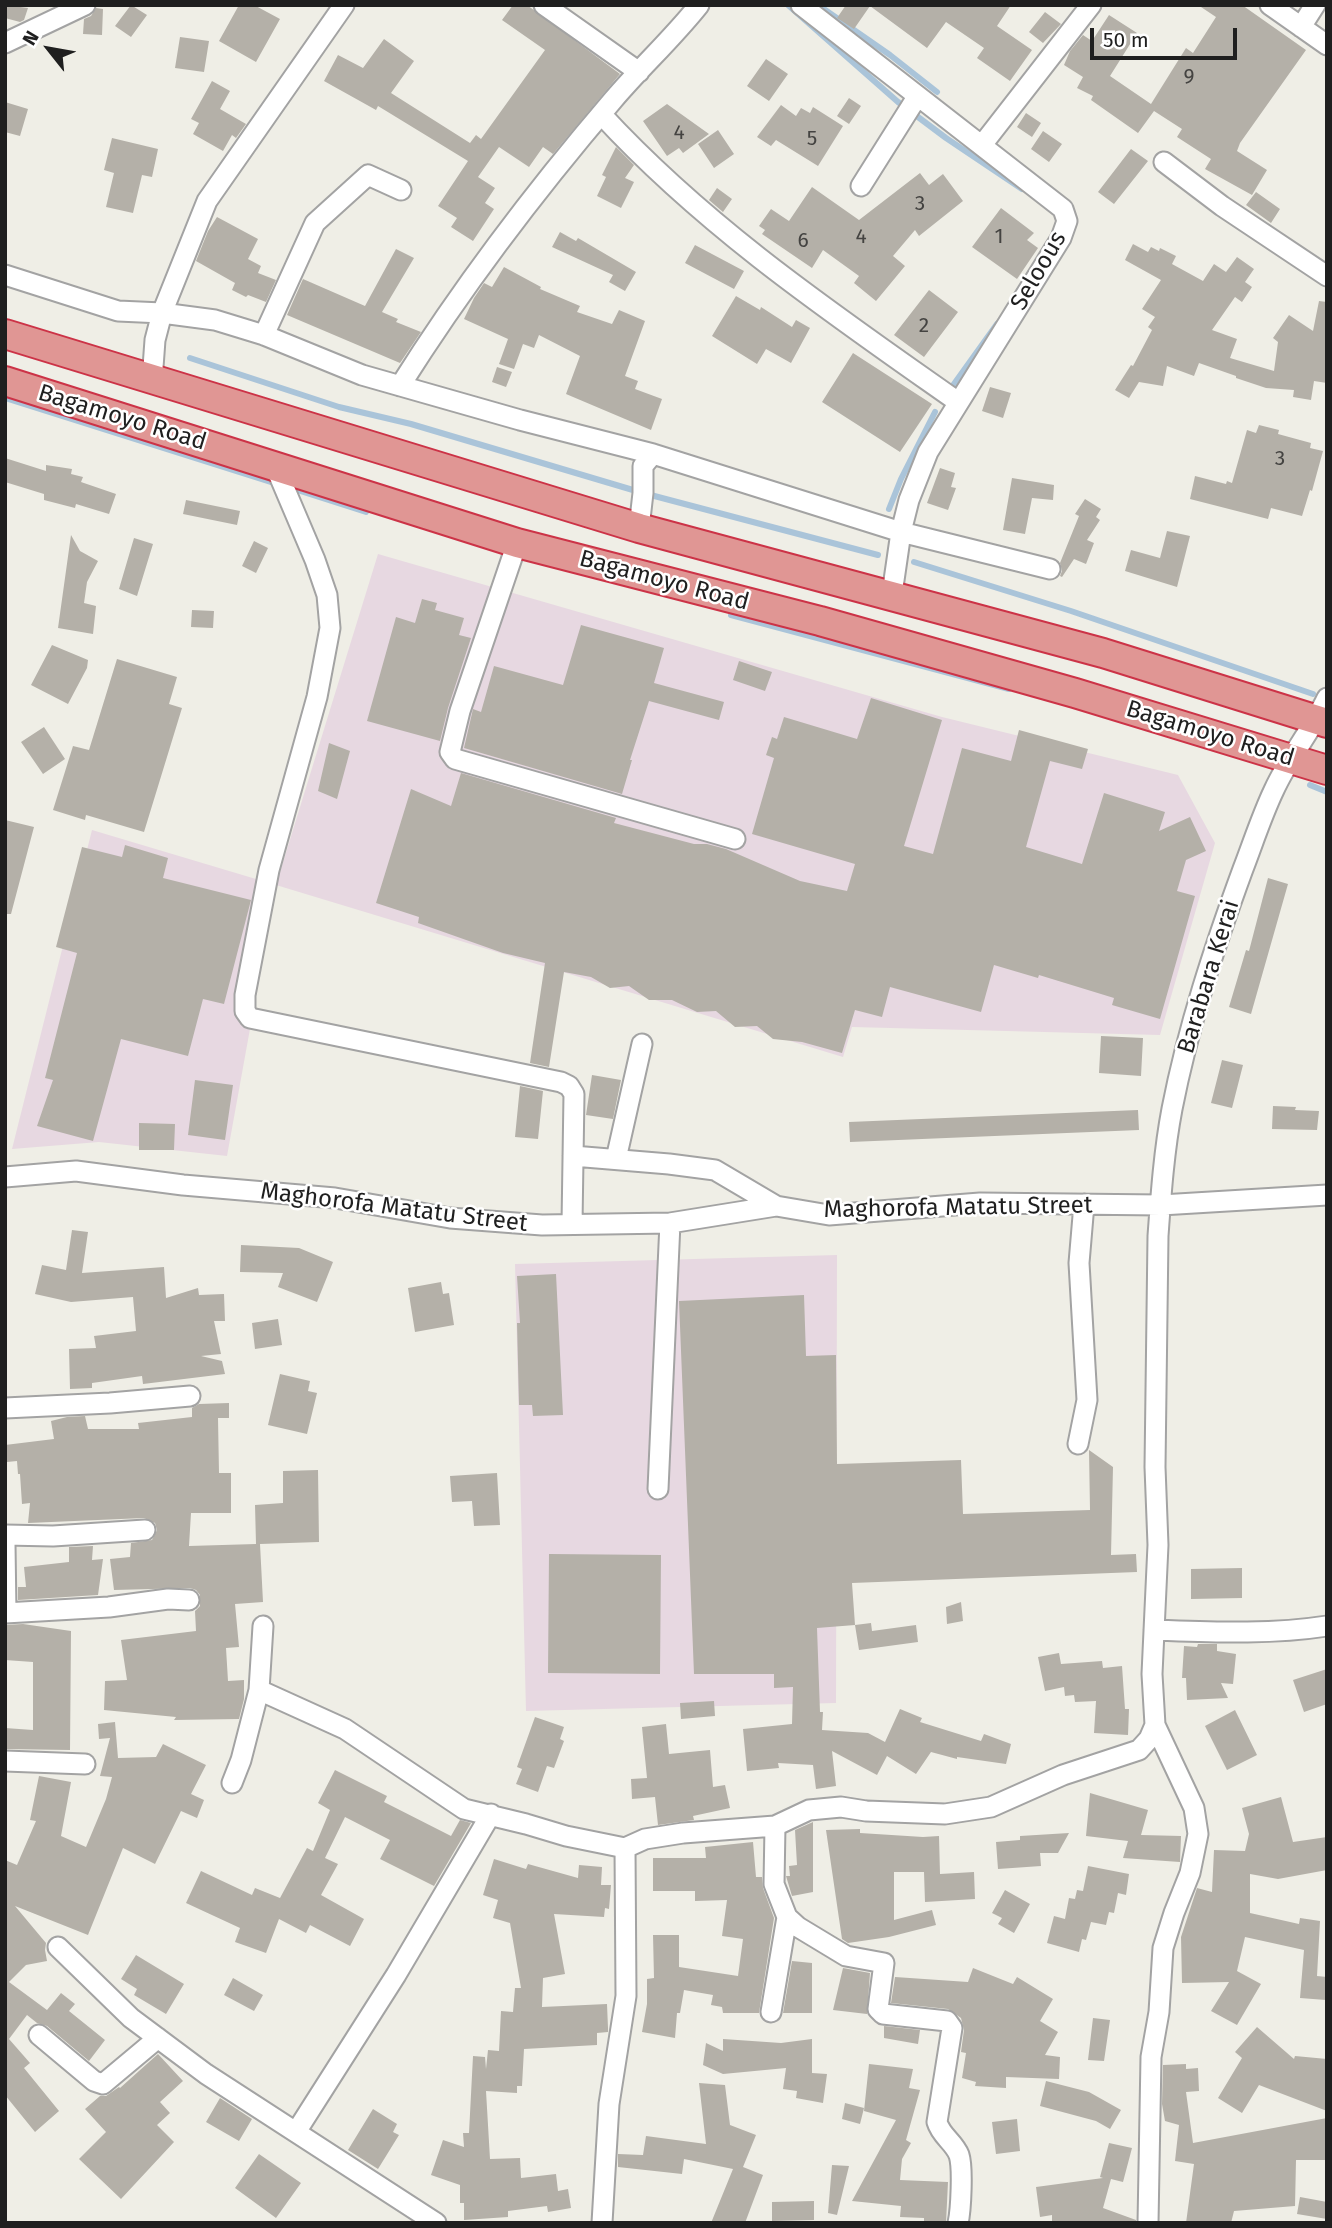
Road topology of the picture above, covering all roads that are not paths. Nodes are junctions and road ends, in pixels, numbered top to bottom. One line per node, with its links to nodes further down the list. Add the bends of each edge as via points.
1 (85, 5): 10 (street)
2 (344, 5): 21 (street, via 206,201)
3 (544, 5): 12 (street)
4 (699, 5): 12 (street)
5 (801, 5): 13 (street, Seloous)
6 (1091, 5): 15 (street)
7 (1270, 5): 9 (street)
8 (1315, 5): 9 (street)
9 (1301, 27): 11 (street)
10 (6, 42)
11 (1327, 45)
12 (639, 72): 14 (street)
13 (917, 97): 15 (street, Seloous); 17 (street)
14 (601, 114): 26 (street, via 438,325); 27 (street, via 703,214 796,287)
15 (982, 145): 27 (street, Seloous, via 1063,209 1067,221 1061,238)
16 (1164, 162): 20 (street)
17 (861, 186)
18 (401, 190): 23 (street, via 368,175 315,223)
19 (5, 275): 21 (street, via 118,311)
20 (1327, 276)
21 (162, 313): 23 (street, via 215,320); 24 (street)
22 (5, 334): 24 (highway, Bagamoyo Road)
23 (264, 335): 26 (street)
24 (152, 381): 30 (highway, Bagamoyo Road)
25 (5, 382): 29 (highway, Bagamoyo Road)
26 (400, 386): 28 (street)
27 (958, 402): 31 (street, Seloous, via 928,452)
28 (653, 454): 30 (street, via 643,466); 31 (street)
29 (275, 466): 32 (highway, Bagamoyo Road); 40 (street, via 327,595 330,628 317,697 269,870 245,995 246,1014 561,1082 574,1094)
30 (639, 528): 34 (highway, Bagamoyo Road)
31 (901, 532): 33 (street); 34 (street, Seloous)
32 (517, 543): 36 (highway, Bagamoyo Road, via 820,621); 38 (street, via 460,711 450,751 455,759)
33 (1050, 569)
34 (892, 594): 35 (highway, Bagamoyo Road)
35 (1324, 713): 36 (street, Barabara Kerai)
36 (1290, 758): 37 (highway, Bagamoyo Road); 45 (street, Barabara Kerai, via 1221,927 1192,1020 1171,1112)
37 (1327, 770)
38 (735, 838)
39 (642, 1044): 41 (street)
40 (573, 1156): 41 (street); 48 (street)
41 (617, 1159): 46 (street, via 715,1170)
42 (5, 1177): 48 (street, Maghorofa Matatu Street, via 76,1171 335,1198 450,1219)
43 (1327, 1195): 45 (street, Maghorofa Matatu Street)
44 (1084, 1204): 45 (street, Maghorofa Matatu Street); 46 (street, Maghorofa Matatu Street, via 980,1203 829,1215); 51 (street, via 1079,1264 1087,1400)
45 (1161, 1205): 60 (street, Barabara Kerai)
46 (776, 1206): 47 (street, Maghorofa Matatu Street)
47 (670, 1223): 48 (street, Maghorofa Matatu Street); 52 (street)
48 (572, 1224)
49 (190, 1396): 50 (street)
50 (5, 1408)
51 (1078, 1444)
52 (658, 1489)
53 (145, 1530): 54 (street)
54 (5, 1535)
55 (5, 1544): 57 (street)
56 (189, 1600): 57 (street)
57 (6, 1613)
58 (262, 1626): 61 (street)
59 (1327, 1626): 60 (street, via 1240,1633)
60 (1154, 1630): 62 (street, Barabara Kerai)
61 (259, 1690): 65 (street); 66 (street, via 345,1729 464,1809)
62 (1155, 1725): 67 (street, via 1139,1750 1063,1775 991,1807 945,1814 841,1807 809,1810); 78 (street, via 1195,1808 1198,1834 1190,1873 1163,1948 1151,2057)
63 (5, 1761): 64 (street)
64 (85, 1764)
65 (232, 1783)
66 (491, 1814): 68 (street); 74 (street)
67 (775, 1826): 68 (street, via 683,1833 645,1839); 69 (street, via 774,1884)
68 (625, 1848): 76 (street, via 626,1996 609,2104)
69 (787, 1917): 71 (street); 77 (street, via 838,1952 884,1963 877,2009 883,2014 947,2021 953,2028 937,2122 941,2134 959,2154)
70 (58, 1947): 73 (street)
71 (771, 2012)
72 (40, 2035): 73 (street, via 103,2084)
73 (158, 2038): 74 (street)
74 (296, 2132): 75 (street)
75 (436, 2223)
76 (603, 2223)
77 (958, 2223)
78 (1148, 2223)

